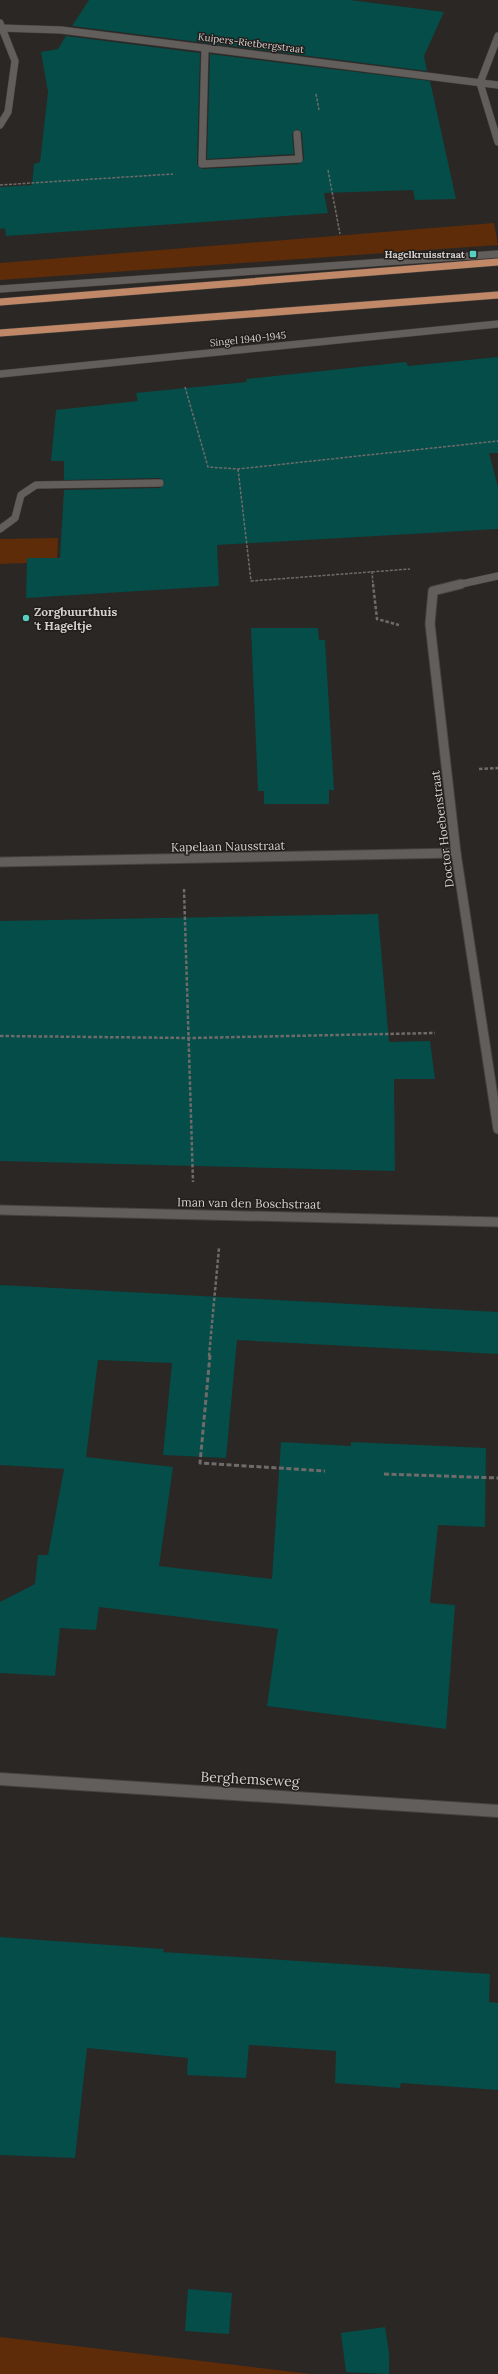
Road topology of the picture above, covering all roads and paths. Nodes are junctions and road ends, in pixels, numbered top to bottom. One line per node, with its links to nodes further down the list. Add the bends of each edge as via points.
1 (1, 26): 3 (street, Kuipers-Rietbergstraat, via 61,30); 7 (street, via 15,61 8,112)
2 (498, 36): 5 (street)
3 (205, 48): 4 (street, Kuipers-Rietbergstraat); 11 (street)
4 (313, 61): 5 (street, Kuipers-Rietbergstraat); 8 (path, via 321,130)
5 (480, 83): 6 (street, Kuipers-Rietbergstraat); 9 (street)
6 (498, 85)
7 (0, 125)
8 (297, 134): 10 (street)
9 (498, 142)
10 (299, 159): 11 (street); 15 (path, via 327,162)
11 (202, 164): 12 (path, via 183,173)
12 (0, 185)
13 (498, 254): 15 (street)
14 (498, 262): 18 (main road)
15 (345, 265): 16 (street)
16 (0, 290)
17 (498, 295): 20 (main road, Singel 1940-1945)
18 (0, 302)
19 (498, 324): 21 (street, Singel 1940-1945)
20 (0, 333)
21 (176, 357): 22 (street, Singel 1940-1945); 24 (path, via 208,467)
22 (0, 374)
23 (498, 441): 24 (path)
24 (238, 468): 27 (path, via 251,581)
25 (160, 483): 26 (street, via 36,485 24,489 18,497 17,516 10,525)
26 (0, 529)
27 (372, 571): 29 (path, via 409,568); 30 (path, via 377,619 395,625)
28 (498, 576): 29 (street)
29 (433, 591): 30 (street, Doctor Hoebenstraat)
30 (430, 624): 31 (street, Doctor Hoebenstraat)
31 (456, 853): 32 (street, Kapelaan Nausstraat); 37 (street, Doctor Hoebenstraat)
32 (183, 859): 33 (street, Kapelaan Nausstraat); 36 (path)
33 (0, 862)
34 (435, 1033): 36 (path)
35 (0, 1036): 36 (path)
36 (190, 1038): 39 (path)
37 (498, 1128)
38 (0, 1210): 39 (street, Iman van den Boschstraat)
39 (194, 1215): 40 (street, Iman van den Boschstraat)
40 (222, 1216): 41 (street, Iman van den Boschstraat); 42 (path, via 200,1463)
41 (498, 1222)
42 (325, 1471)
43 (384, 1474): 44 (path)
44 (498, 1478)
45 (0, 1779): 46 (street, Berghemseweg)
46 (498, 1811)

